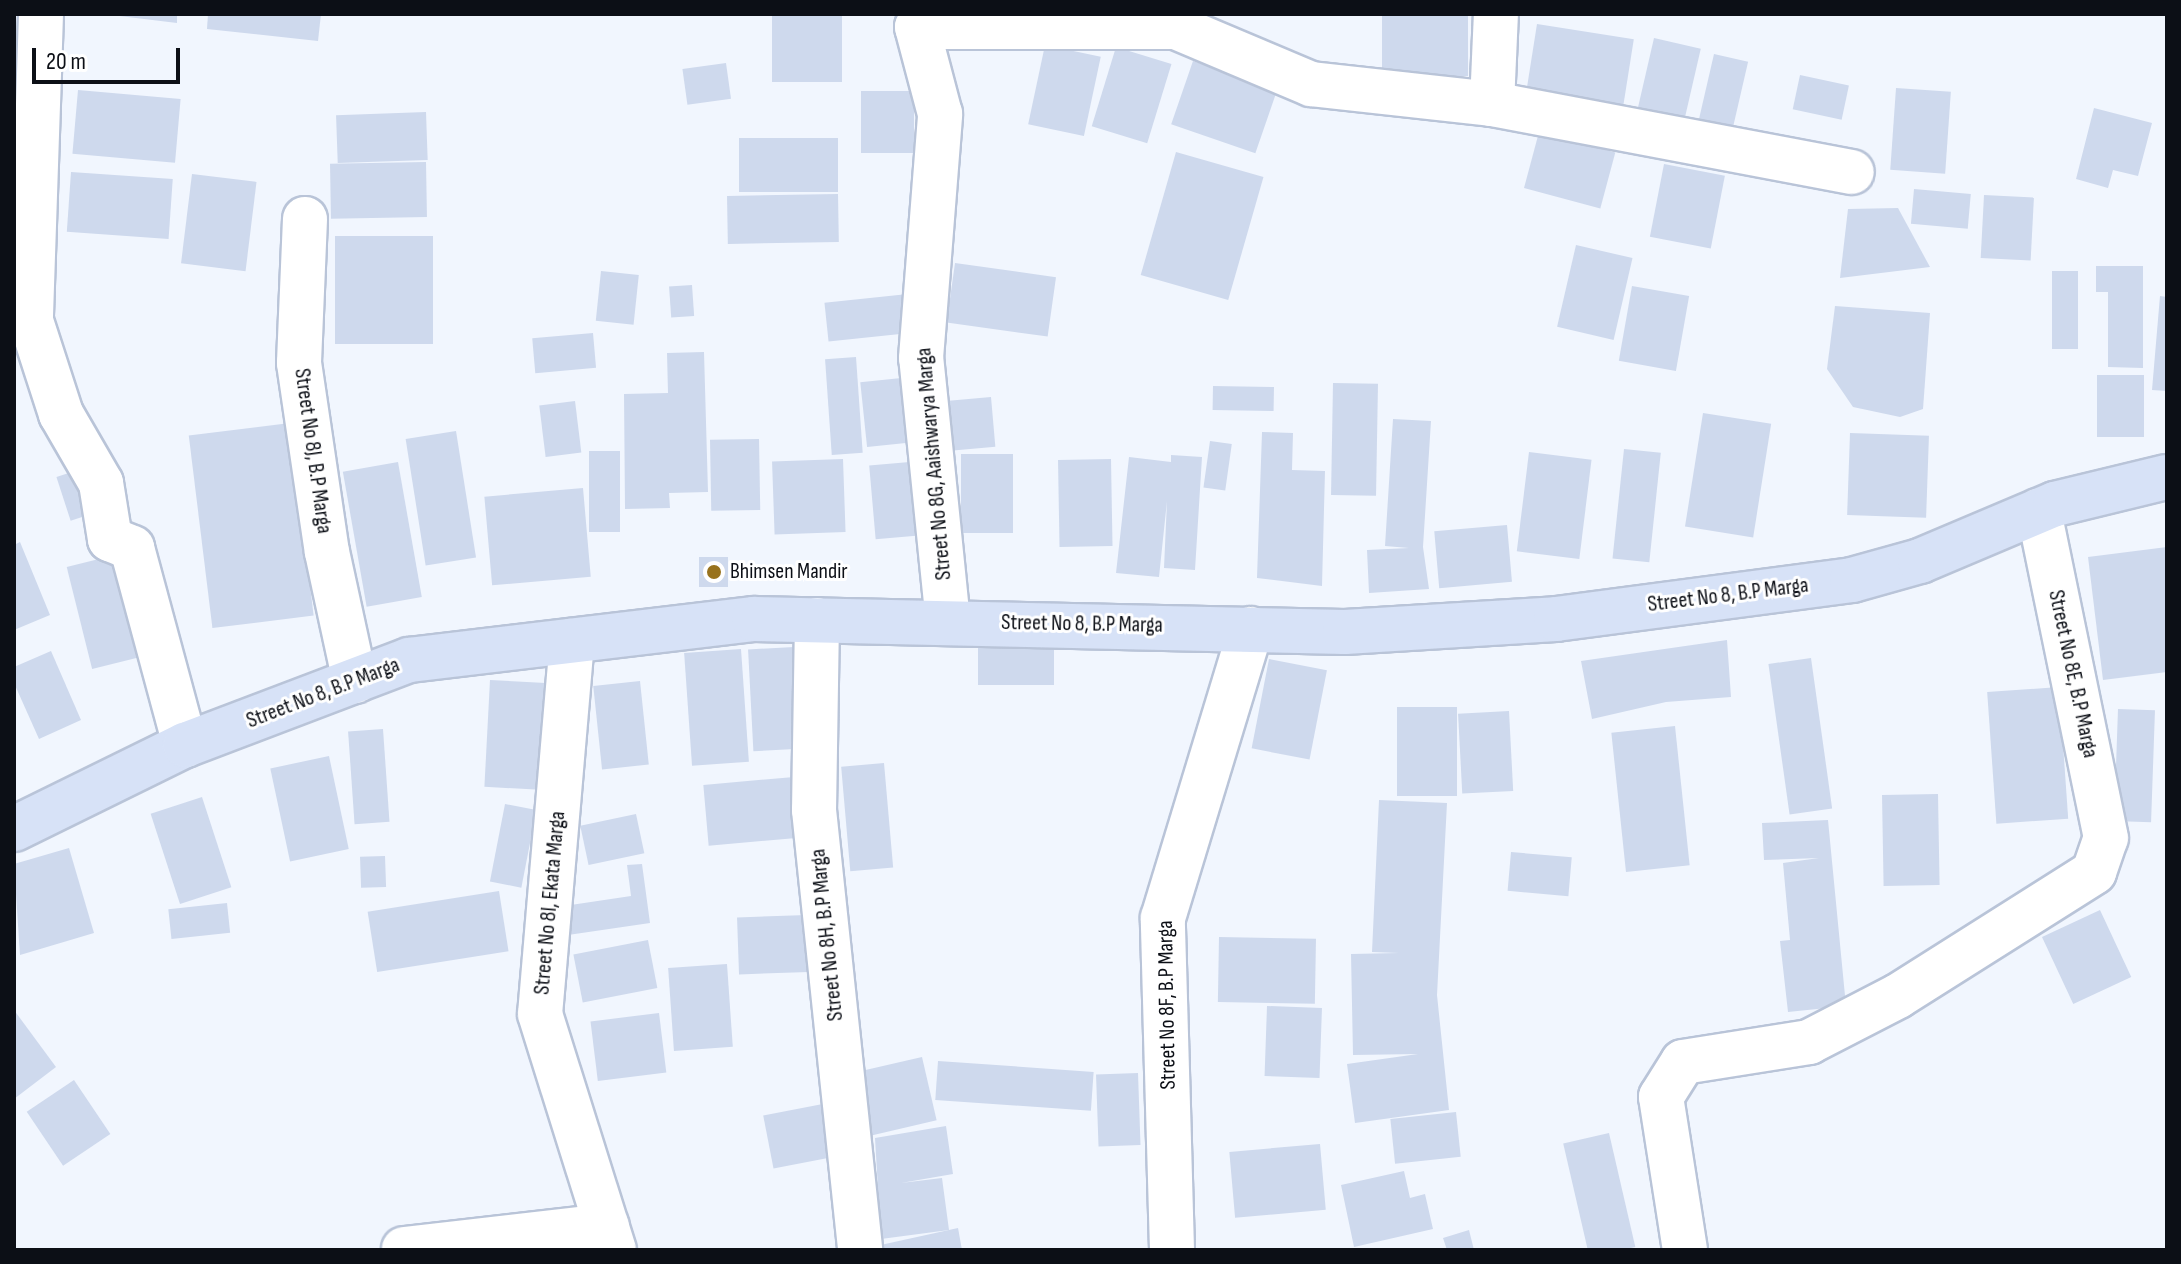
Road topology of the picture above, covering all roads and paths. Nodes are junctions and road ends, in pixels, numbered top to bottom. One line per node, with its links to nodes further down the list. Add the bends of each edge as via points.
1 (41, 14): 7 (street)
2 (1496, 14): 5 (street)
3 (914, 20): 4 (street); 12 (street, Street No 8G, Aaishwarya Marga, via 940,114 921,358)
4 (1176, 21): 5 (street, via 1311,84)
5 (1492, 104): 6 (street)
6 (1852, 172)
7 (23, 213): 16 (street, via 31,321 46,377 80,454 101,483 110,539 132,548)
8 (305, 219): 15 (street, Street No 8J, B.P Marga, via 299,363 327,552)
9 (2167, 477): 10 (main road, Street No 8, B.P Marga)
10 (2039, 511): 13 (main road, Street No 8, B.P Marga, via 1920,561 1852,580 1556,619 1345,632); 22 (street, Street No 8E, B.P Marga, via 2106,838 2094,872 1898,996 1809,1042 1683,1062 1661,1097)
11 (817, 620): 12 (main road, Street No 8, B.P Marga); 14 (main road, Street No 8, B.P Marga, via 754,619); 20 (street, Street No 8H, B.P Marga, via 814,810)
12 (948, 622): 13 (main road, Street No 8, B.P Marga)
13 (1251, 629): 21 (street, Street No 8F, B.P Marga, via 1163,918)
14 (572, 641): 15 (main road, Street No 8, B.P Marga, via 409,660); 18 (street, Street No 8I, Ekata Marga, via 540,1014)
15 (355, 681): 16 (main road, Street No 8, B.P Marga)
16 (185, 745): 17 (main road, Street No 8, B.P Marga)
17 (14, 829)
18 (610, 1238): 19 (street)
19 (404, 1249)
20 (860, 1250)
21 (1172, 1250)
22 (1685, 1250)

